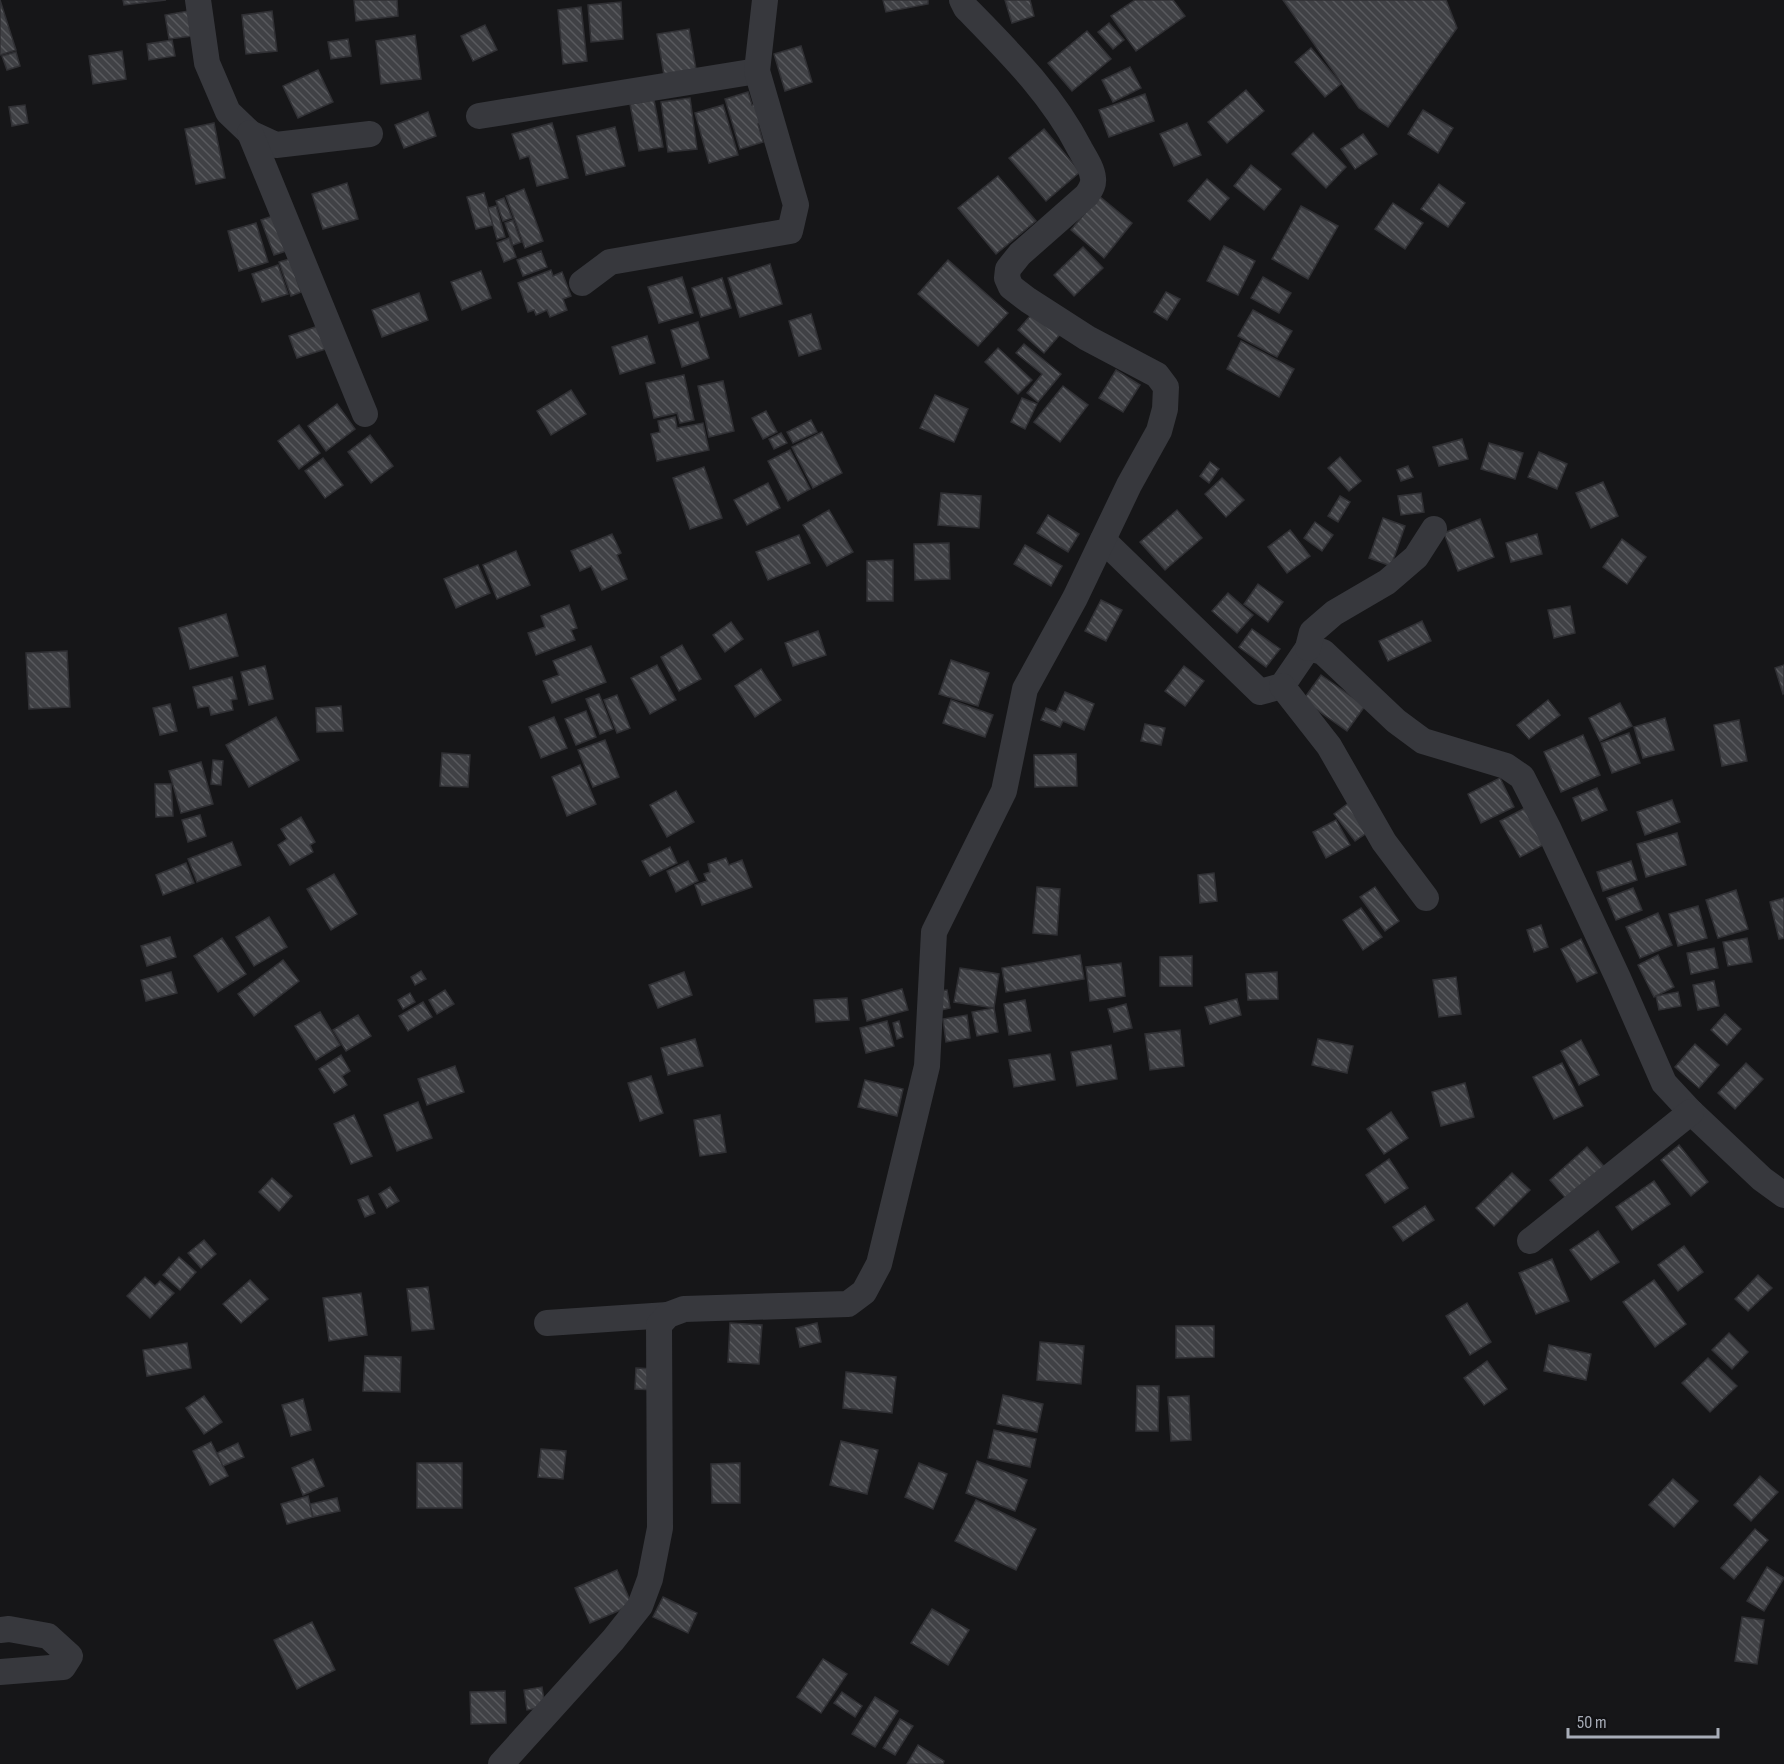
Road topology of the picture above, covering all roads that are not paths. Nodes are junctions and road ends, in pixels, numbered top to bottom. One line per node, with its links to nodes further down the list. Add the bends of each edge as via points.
1 (198, 0): 6 (street, via 207,63 228,112)
2 (765, 0): 4 (street)
3 (962, 0): 11 (street, via 1021,64 1066,121 1093,180 1087,195 1008,269 1011,286 1087,338 1157,375 1166,387 1159,431)
4 (757, 70): 5 (street); 8 (street, via 796,205 790,231 610,262)
5 (479, 116)
6 (250, 133): 7 (street, via 276,144); 9 (street)
7 (370, 134)
8 (582, 283)
9 (364, 414)
10 (1434, 530): 12 (street, via 1416,557 1394,576 1334,613 1312,632)
11 (1104, 540): 13 (street, via 1260,692); 18 (street, via 1025,689 1004,791 934,932 927,1066 879,1264 864,1292 848,1304 684,1309)
12 (1308, 648): 13 (street); 15 (street, via 1323,652 1396,721 1423,741 1506,766 1522,777 1664,1083)
13 (1282, 686): 14 (street, via 1329,746 1384,842)
14 (1426, 898)
15 (1691, 1112): 16 (street); 17 (street)
16 (1784, 1195)
17 (1530, 1241)
18 (668, 1315): 19 (street); 22 (street, via 659,1325 660,1528 640,1606)
19 (547, 1323)
20 (0, 1630): 21 (street, via 48,1636 70,1656 63,1667)
21 (0, 1672)
22 (501, 1764)

